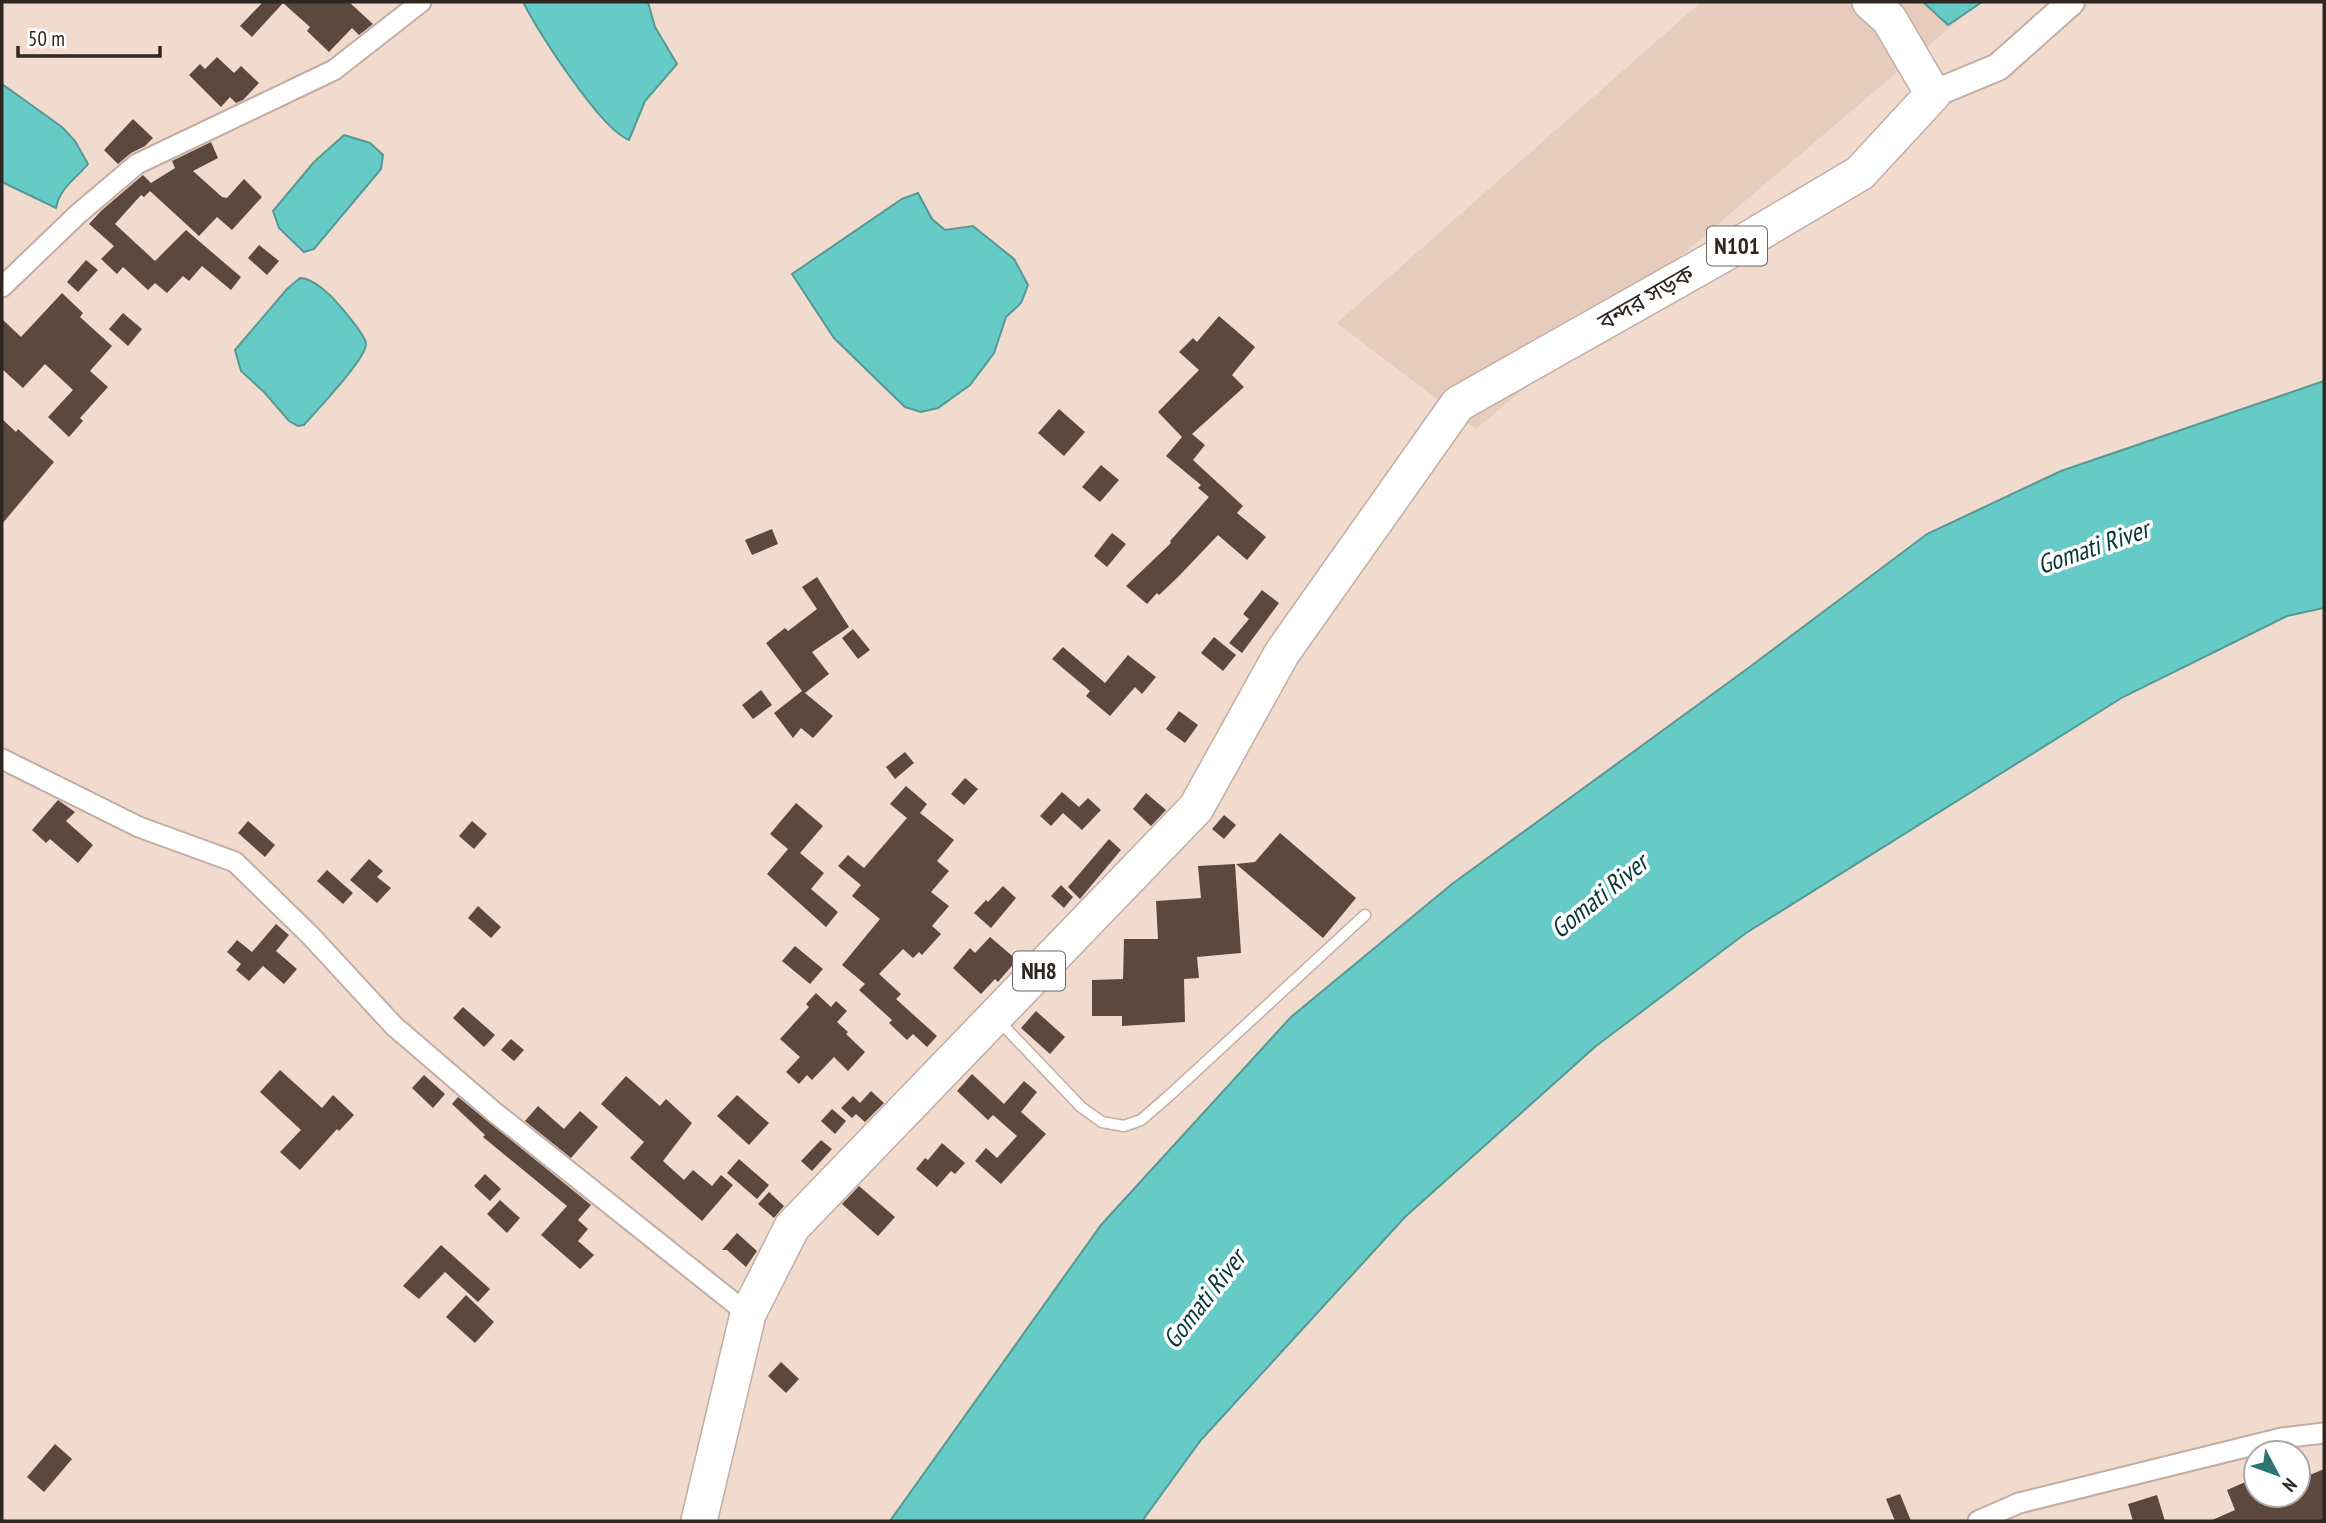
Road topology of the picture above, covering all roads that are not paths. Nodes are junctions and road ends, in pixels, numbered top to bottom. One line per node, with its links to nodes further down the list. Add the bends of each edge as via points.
1 (421, 2): 5 (street, via 334,70 137,164)
2 (1870, 2): 4 (highway, via 1889,19)
3 (2071, 2): 4 (street, via 1998,67)
4 (1933, 94): 6 (highway, বন্দর সড়ক / N101, via 1860,173 1458,404)
5 (2, 287)
6 (1433, 439): 9 (highway, NH8, via 1282,653 1196,808)
7 (2, 759): 10 (street, via 139,827 235,862 394,1026)
8 (1365, 915): 9 (lane, via 1171,1094 1141,1120 1124,1126 1102,1122 1081,1107)
9 (995, 1017): 10 (highway, NH8, via 792,1227)
10 (748, 1314): 12 (highway, NH8)
11 (2324, 1433): 13 (street, via 2282,1438 2018,1503)
12 (699, 1521)
13 (1978, 1521)

